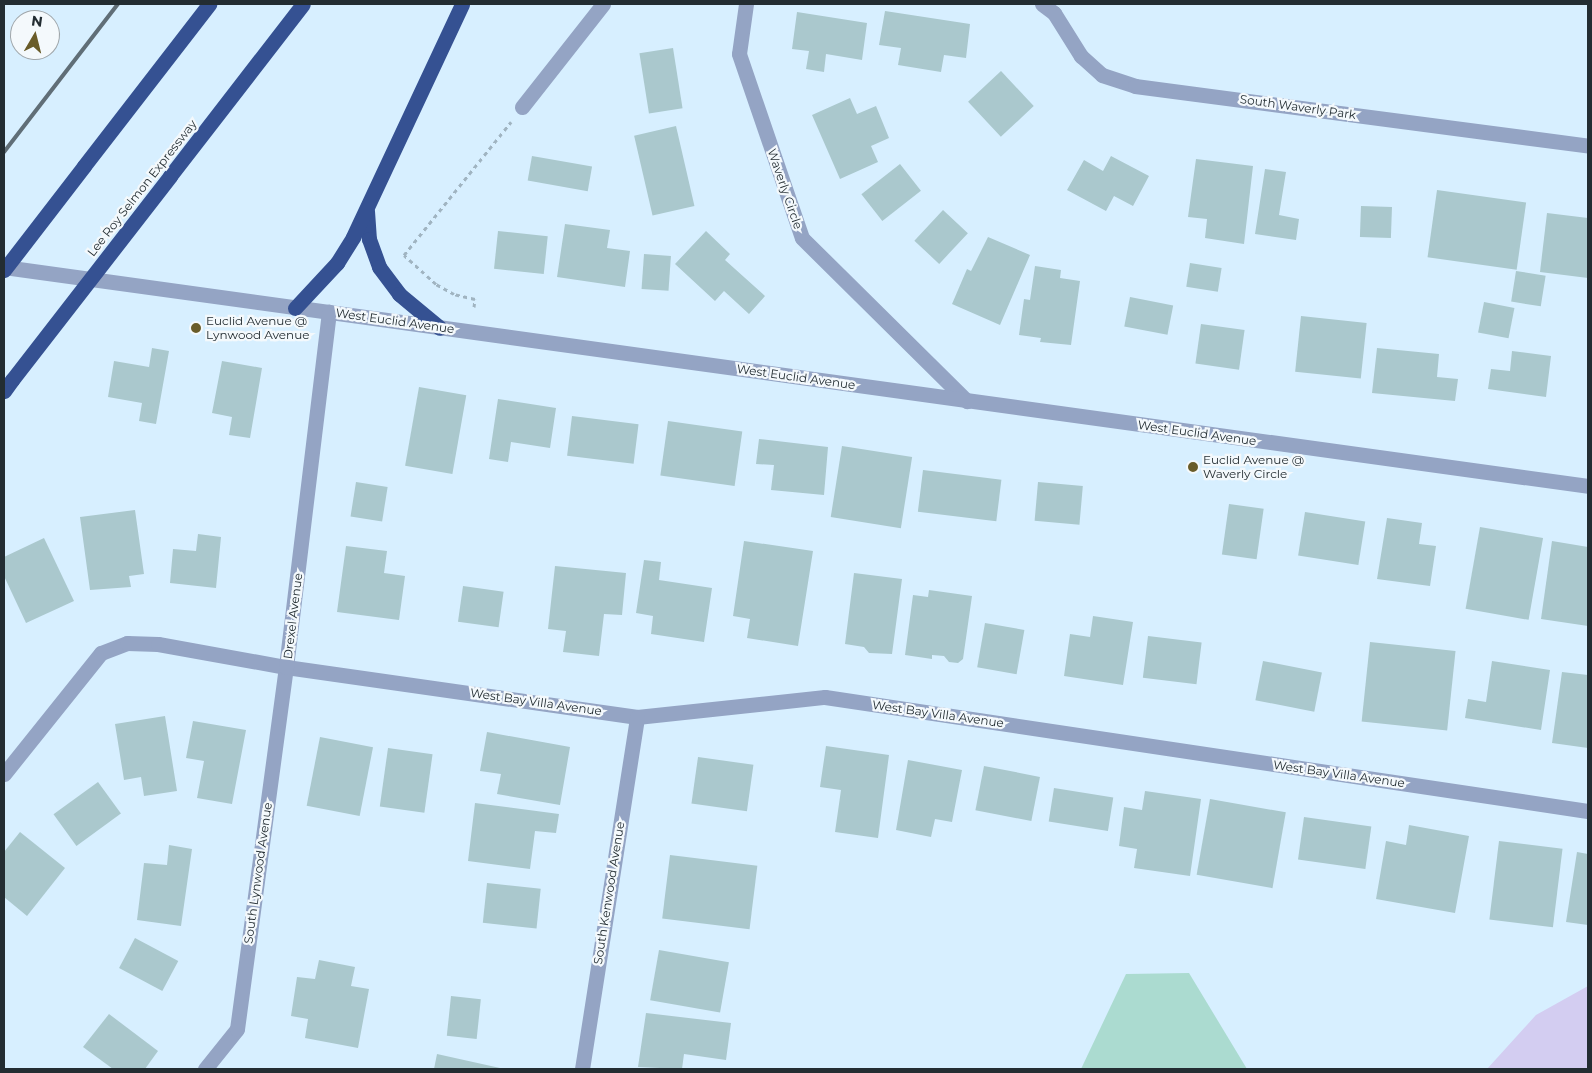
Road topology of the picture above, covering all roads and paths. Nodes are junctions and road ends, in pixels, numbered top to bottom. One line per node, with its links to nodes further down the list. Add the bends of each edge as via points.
1 (209, 4): 10 (highway, bridge)
2 (303, 4): 15 (highway, Lee Roy Selmon Expressway, bridge)
3 (462, 4): 9 (highway)
4 (603, 4): 7 (street)
5 (746, 4): 16 (street, Waverly Circle, via 739,54 802,238)
6 (1042, 4): 8 (street, South Waverly Park, via 1054,13 1081,56 1102,75 1135,86)
7 (522, 107): 11 (path, via 404,255 436,284 454,294 475,299)
8 (1588, 146)
9 (367, 210): 12 (highway, via 337,263); 14 (highway, via 369,239 379,267 399,294)
10 (4, 269): 12 (street, West Euclid Avenue)
11 (474, 307)
12 (295, 308): 13 (street, West Euclid Avenue)
13 (329, 312): 14 (street, West Euclid Avenue); 18 (street, Drexel Avenue)
14 (440, 328): 16 (street, West Euclid Avenue)
15 (8, 386)
16 (967, 401): 17 (street, West Euclid Avenue)
17 (1588, 486)
18 (286, 667): 19 (street, West Bay Villa Avenue); 20 (street, Drexel Avenue, via 158,644 127,644 101,652); 22 (street, South Lynwood Avenue, via 237,1029)
19 (637, 717): 21 (street, West Bay Villa Avenue, via 825,697); 23 (street, South Kenwood Avenue)
20 (4, 774)
21 (1588, 811)
22 (205, 1069)
23 (582, 1069)

